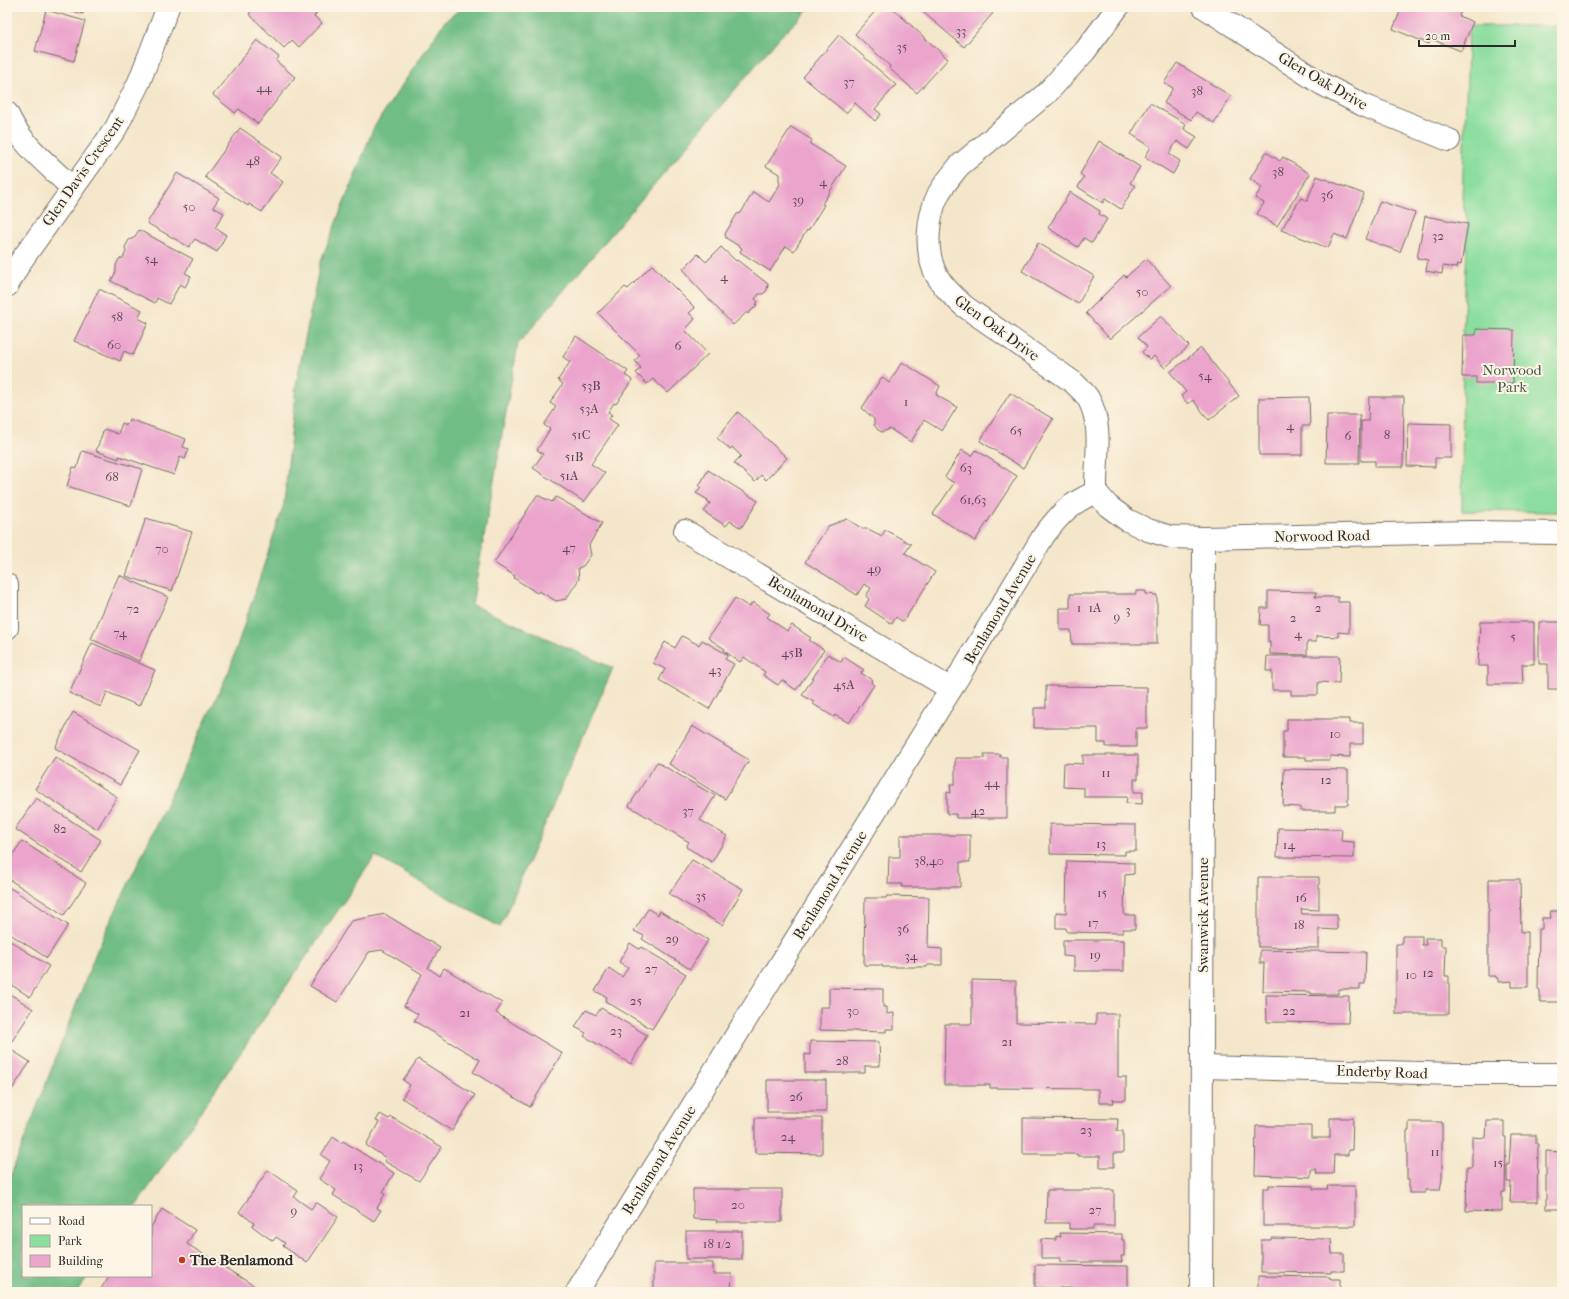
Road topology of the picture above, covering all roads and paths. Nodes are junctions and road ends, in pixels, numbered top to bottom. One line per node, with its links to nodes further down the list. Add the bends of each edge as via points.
1 (168, 7): 6 (street, Glen Davis Crescent, via 139,82 116,128)
2 (1118, 7): 8 (street, Glen Oak Drive, via 1085,51 1047,93 959,166 939,194 933,208 929,237 933,267 950,293 964,306 1073,382 1087,397 1094,410 1097,432)
3 (1204, 7): 5 (street, Glen Oak Drive, via 1322,84 1363,105)
4 (7, 113): 6 (street, via 22,140)
5 (1449, 140)
6 (72, 188): 7 (street, Glen Davis Crescent, via 21,260)
7 (7, 286)
8 (1096, 492): 11 (street, Norwood Road, via 1108,506 1148,530 1171,537); 14 (street, Benlamond Avenue, via 1078,500 1062,512 1044,535)
9 (685, 530): 14 (street, Benlamond Drive)
10 (1562, 533): 11 (street, Norwood Road, via 1471,532)
11 (1204, 538): 15 (street, Swanwick Avenue)
12 (7, 585): 13 (street)
13 (7, 628)
14 (951, 689): 17 (street, Benlamond Avenue)
15 (1202, 1067): 16 (street, Enderby Road, via 1456,1074); 18 (street, Swanwick Avenue)
16 (1562, 1074)
17 (577, 1292)
18 (1201, 1292)

